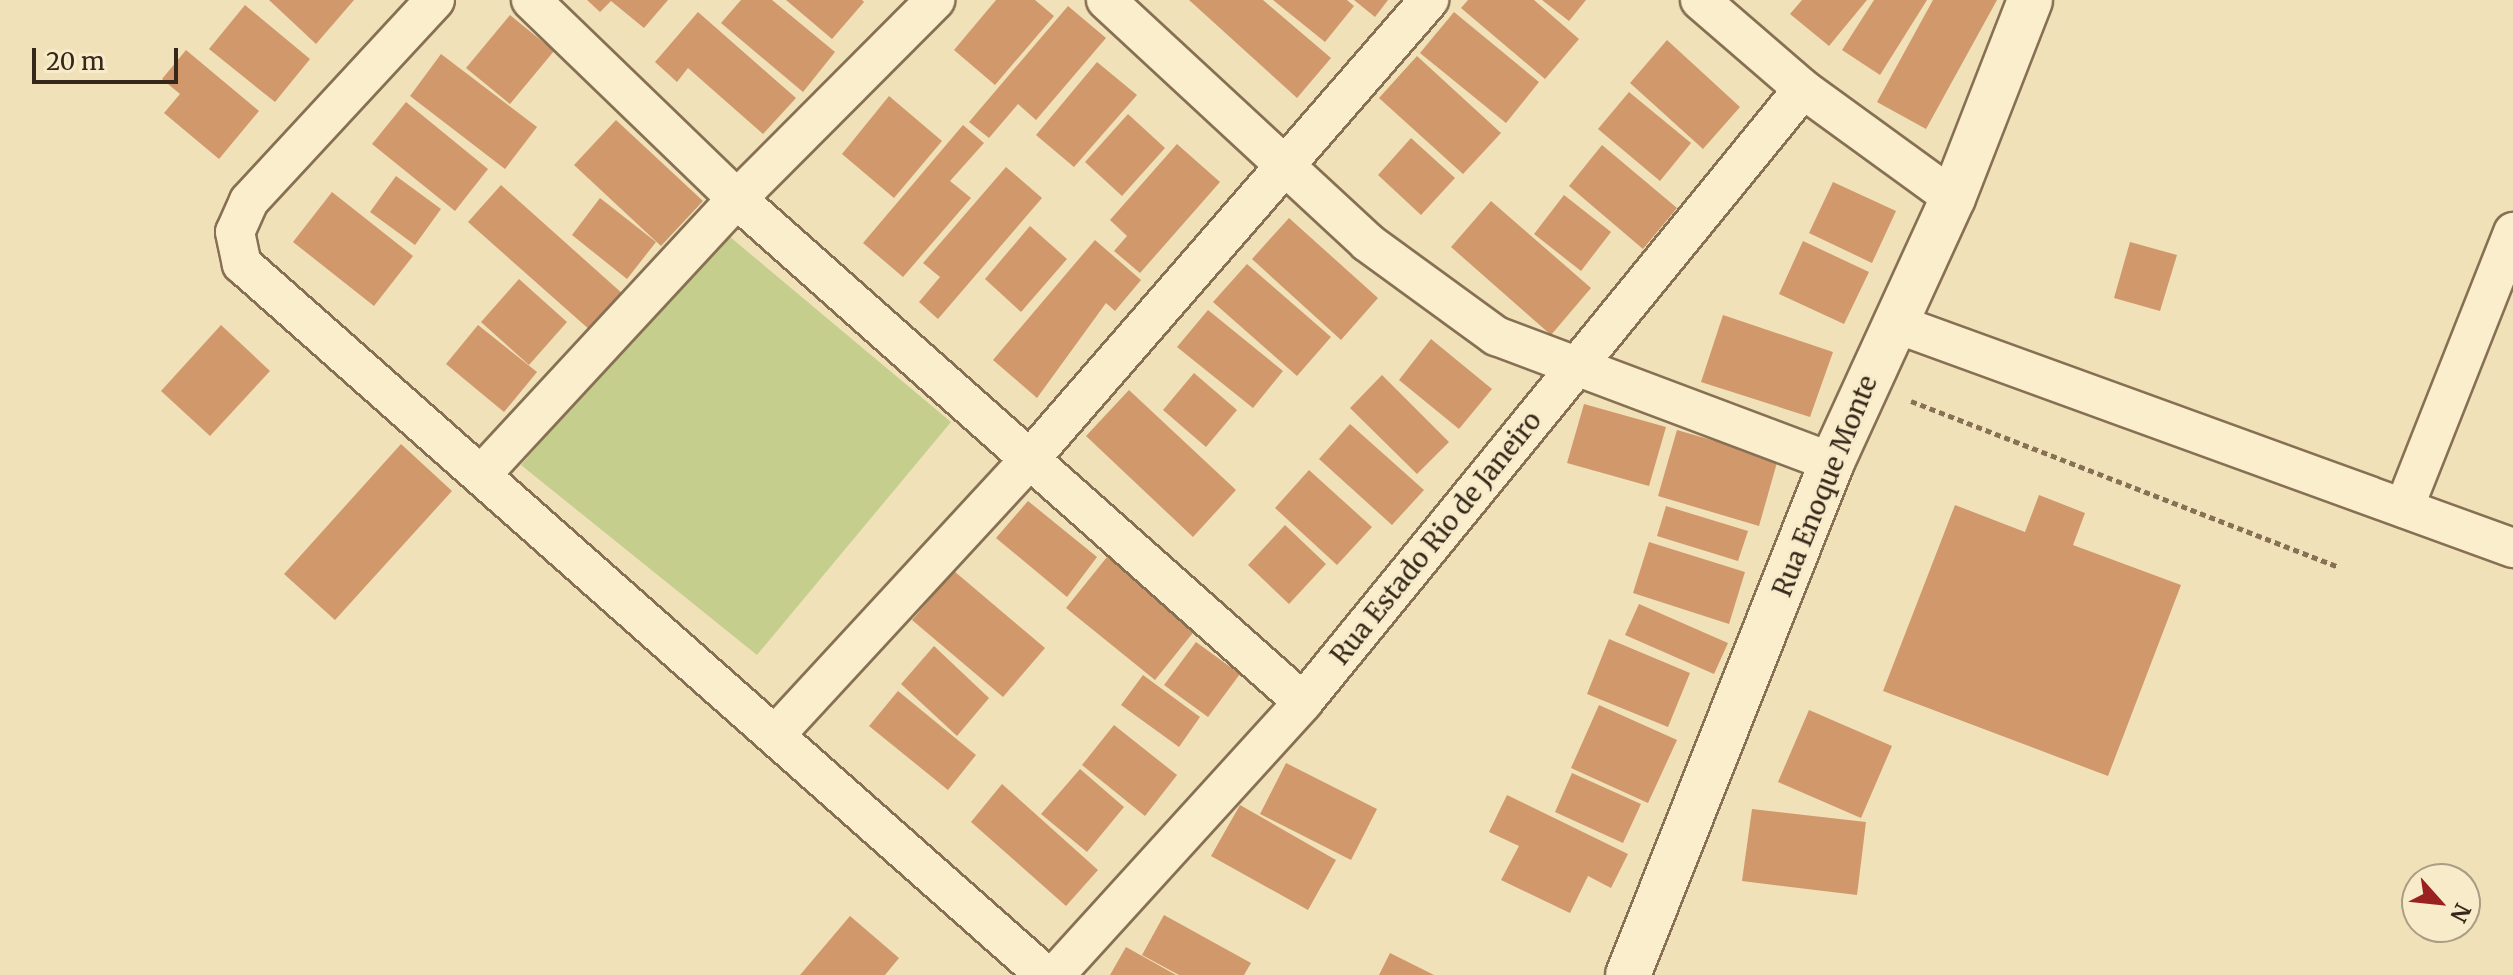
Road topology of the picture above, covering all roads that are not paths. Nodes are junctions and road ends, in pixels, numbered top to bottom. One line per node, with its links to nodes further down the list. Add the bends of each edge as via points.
1 (435, 0): 17 (street, via 249,201 238,217 237,250 256,278)
2 (531, 0): 11 (street)
3 (935, 0): 11 (street)
4 (1106, 0): 9 (street)
5 (1429, 0): 9 (street)
6 (1700, 0): 8 (street)
7 (2030, 0): 10 (main road, Rua Enoque Monte)
8 (1803, 89): 10 (street); 14 (street, Rua Estado Rio de Janeiro)
9 (1286, 161): 14 (street, via 1432,294 1496,336); 15 (street)
10 (1953, 198): 13 (main road, Rua Enoque Monte)
11 (737, 199): 15 (street); 17 (street)
12 (2513, 232): 18 (street)
13 (1894, 323): 16 (main road, Rua Enoque Monte); 18 (street)
14 (1573, 369): 16 (street); 20 (street, Rua Estado Rio de Janeiro)
15 (1029, 460): 20 (street); 21 (street)
16 (1832, 462): 24 (main road, Rua Enoque Monte)
17 (481, 475): 21 (street)
18 (2404, 508): 19 (street)
19 (2513, 548)
20 (1303, 702): 23 (street, Rua Estado Rio de Janeiro)
21 (778, 732): 22 (street)
22 (1045, 975)
23 (1055, 975)
24 (1628, 975)

